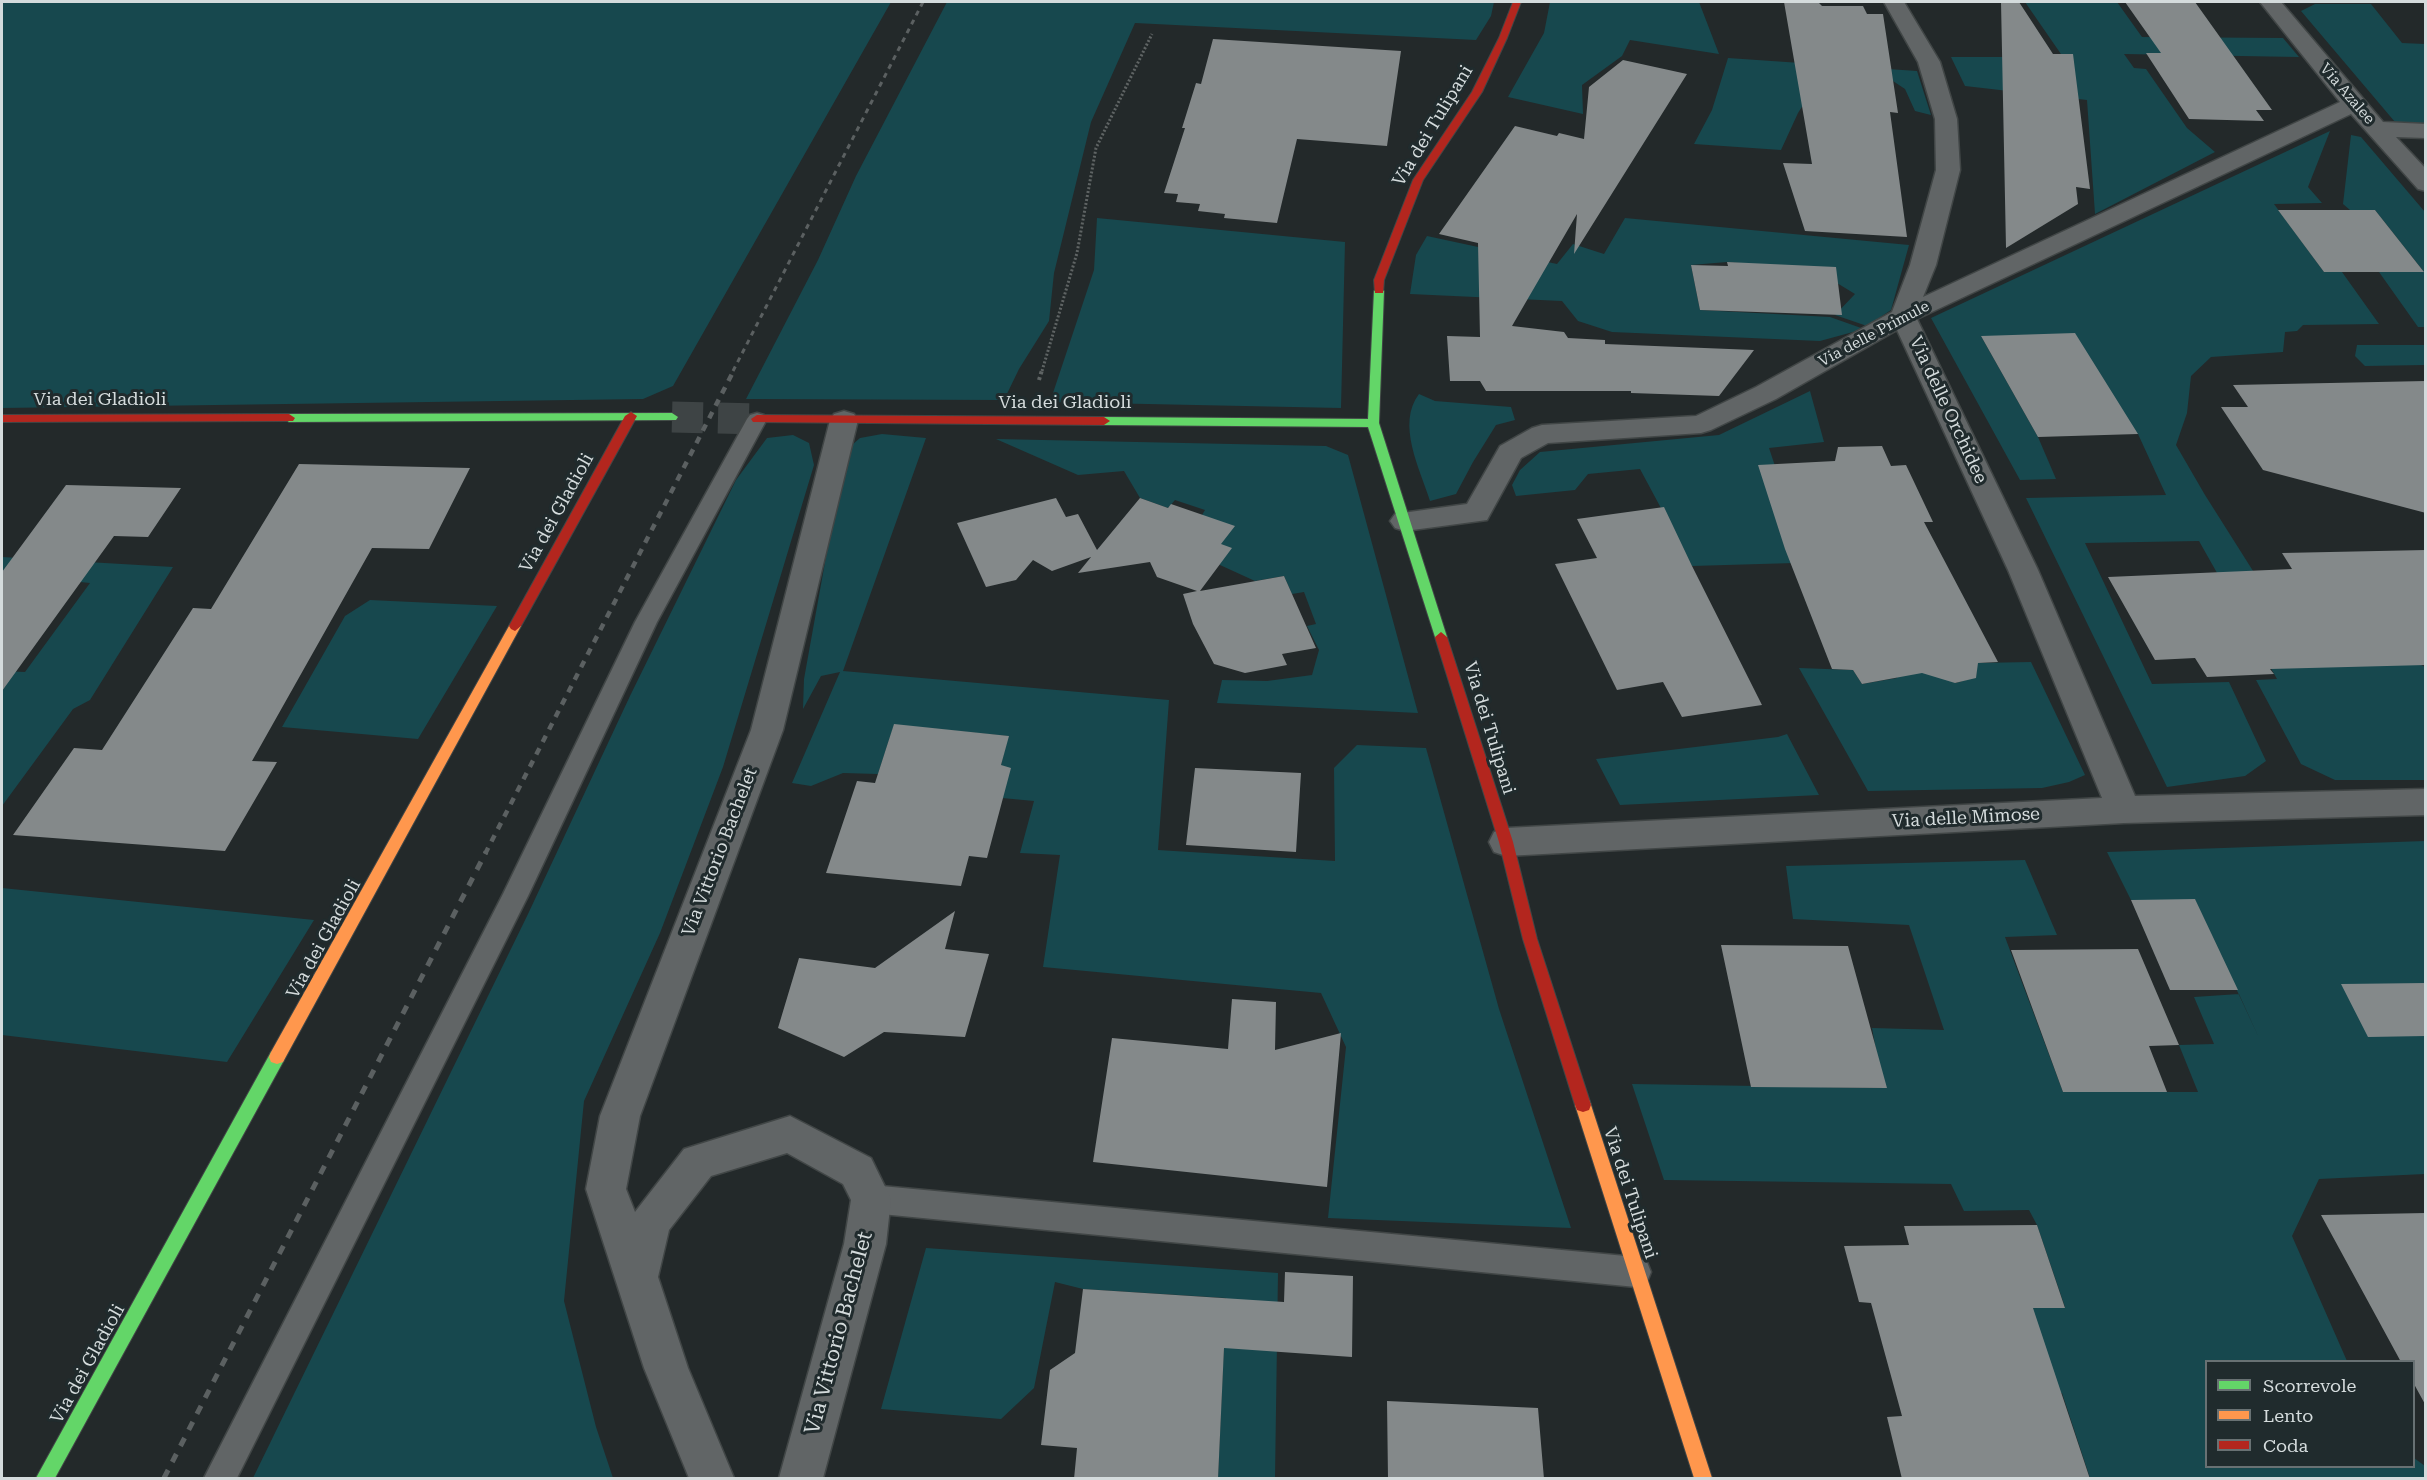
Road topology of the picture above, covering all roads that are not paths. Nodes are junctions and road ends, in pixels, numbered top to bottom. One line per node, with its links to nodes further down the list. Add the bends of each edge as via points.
1 (1517, 2): 14 (street, Via dei Tulipani, via 1477,92 1418,180 1379,280)
2 (1894, 2): 8 (street, Via delle Orchidee, via 1929,62 1946,119 1948,170 1923,265)
3 (2270, 2): 4 (street, Via Azalee)
4 (2354, 104): 5 (street, Via Azalee); 8 (street, Via delle Primule)
5 (2378, 129): 6 (street); 7 (street, Via Azalee)
6 (2426, 131)
7 (2426, 184)
8 (1903, 316): 15 (street, Via delle Primule, via 1766,393 1701,424 1542,434 1510,453 1477,513); 17 (street, Via delle Orchidee, via 2023,570)
9 (631, 416): 10 (street, Via dei Gladioli); 12 (street, Via dei Gladioli); 22 (street, Via dei Gladioli)
10 (672, 417)
11 (757, 418): 13 (street, Via dei Gladioli); 23 (lane, via 646,622 514,896)
12 (2, 419)
13 (843, 420): 14 (street, Via dei Gladioli); 21 (street, Via Vittorio Bachelet, via 767,730 620,1116 606,1189)
14 (1373, 423): 15 (street, Via dei Tulipani)
15 (1405, 521): 18 (street, Via dei Tulipani)
16 (2426, 802): 17 (street, Via delle Mimose)
17 (2124, 810): 18 (street, Via delle Mimose)
18 (1506, 842): 20 (street, Via dei Tulipani, via 1530,939)
19 (871, 1199): 20 (lane); 21 (street, via 857,1171 790,1134 698,1162 651,1221); 25 (street, Via Vittorio Bachelet, via 865,1244)
20 (1636, 1272): 26 (street, Via dei Tulipani)
21 (636, 1277): 24 (street, Via Vittorio Bachelet, via 666,1368)
22 (45, 1479)
23 (220, 1479)
24 (711, 1479)
25 (801, 1479)
26 (1703, 1479)

